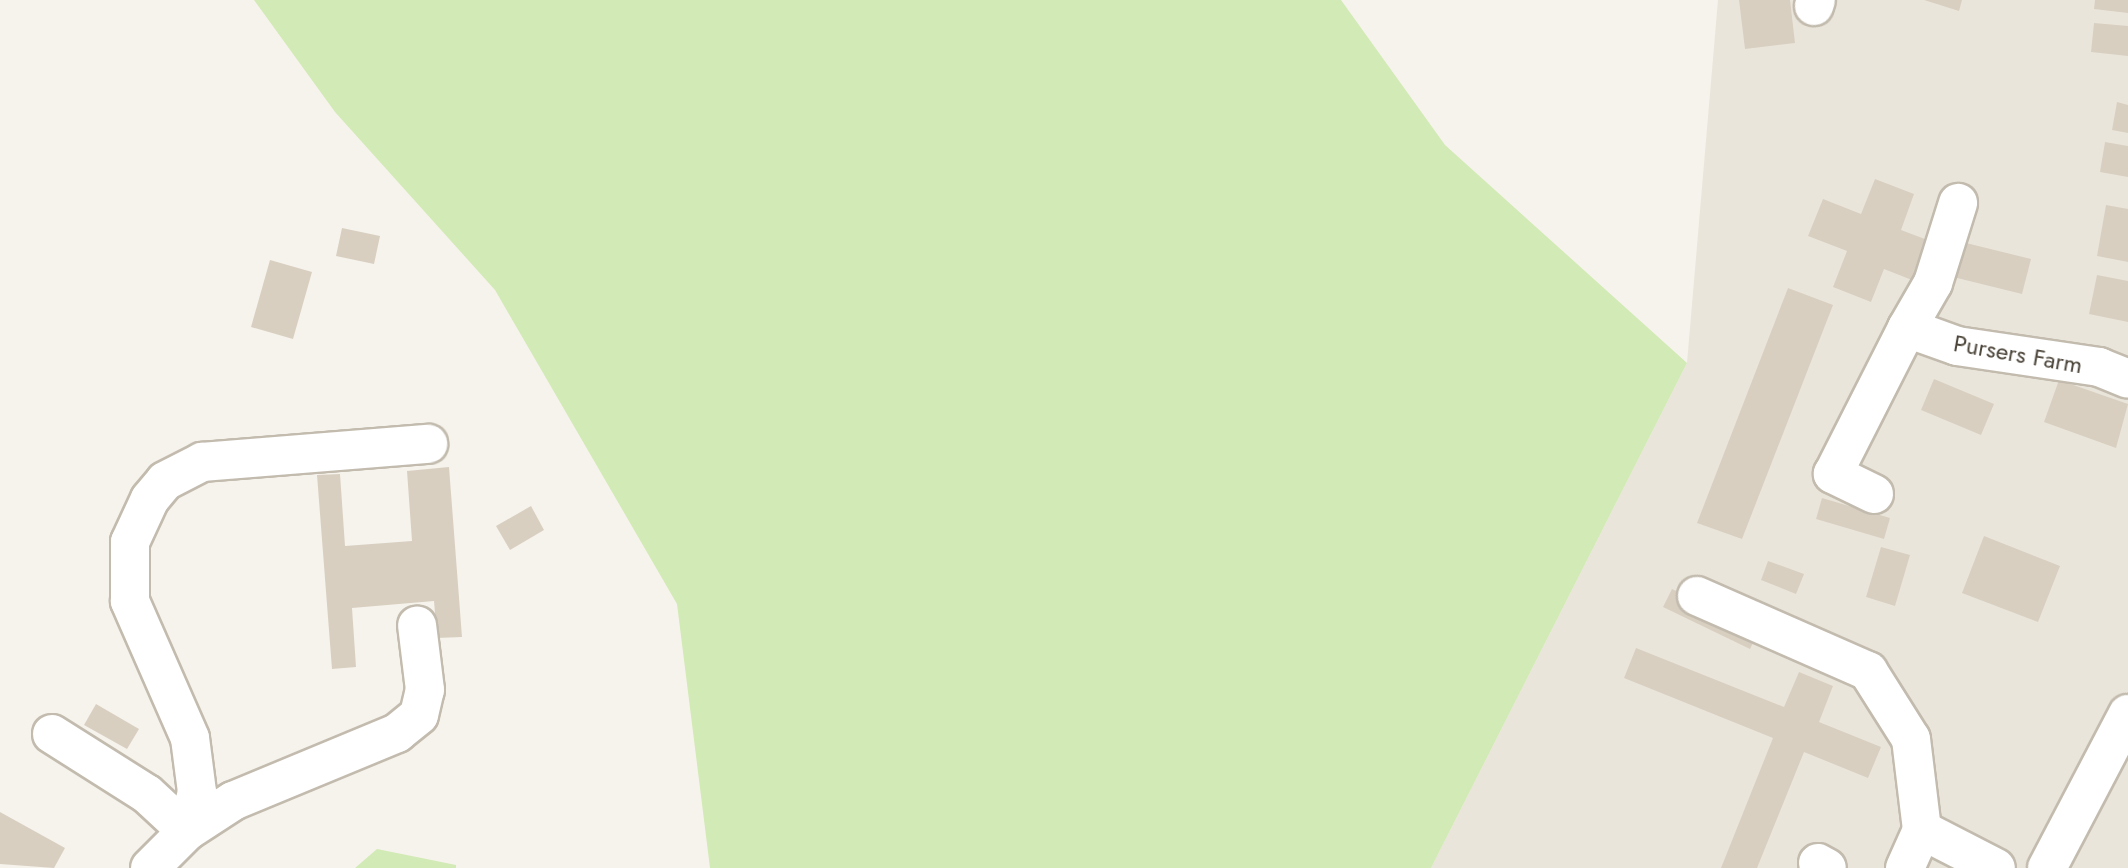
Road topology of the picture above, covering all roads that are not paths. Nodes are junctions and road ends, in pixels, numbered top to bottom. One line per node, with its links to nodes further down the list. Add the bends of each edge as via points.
1 (1958, 203): 2 (street, via 1933,283)
2 (1907, 328): 3 (street, Pursers Farm, via 1957,346 2099,367); 5 (street, via 1823,468)
3 (2128, 379)
4 (428, 444): 11 (street, via 202,462 165,481 150,499 130,542 130,601 190,738 197,792)
5 (1874, 494)
6 (1697, 596): 10 (street, via 1868,671 1911,739)
7 (417, 625): 11 (street, via 425,690 419,715 397,733 233,801)
8 (2128, 714): 15 (street)
9 (52, 734): 11 (street, via 147,794)
10 (1922, 830): 13 (street); 14 (street)
11 (187, 831): 12 (street)
12 (150, 868)
13 (1905, 868)
14 (1996, 868)
15 (2047, 868)

